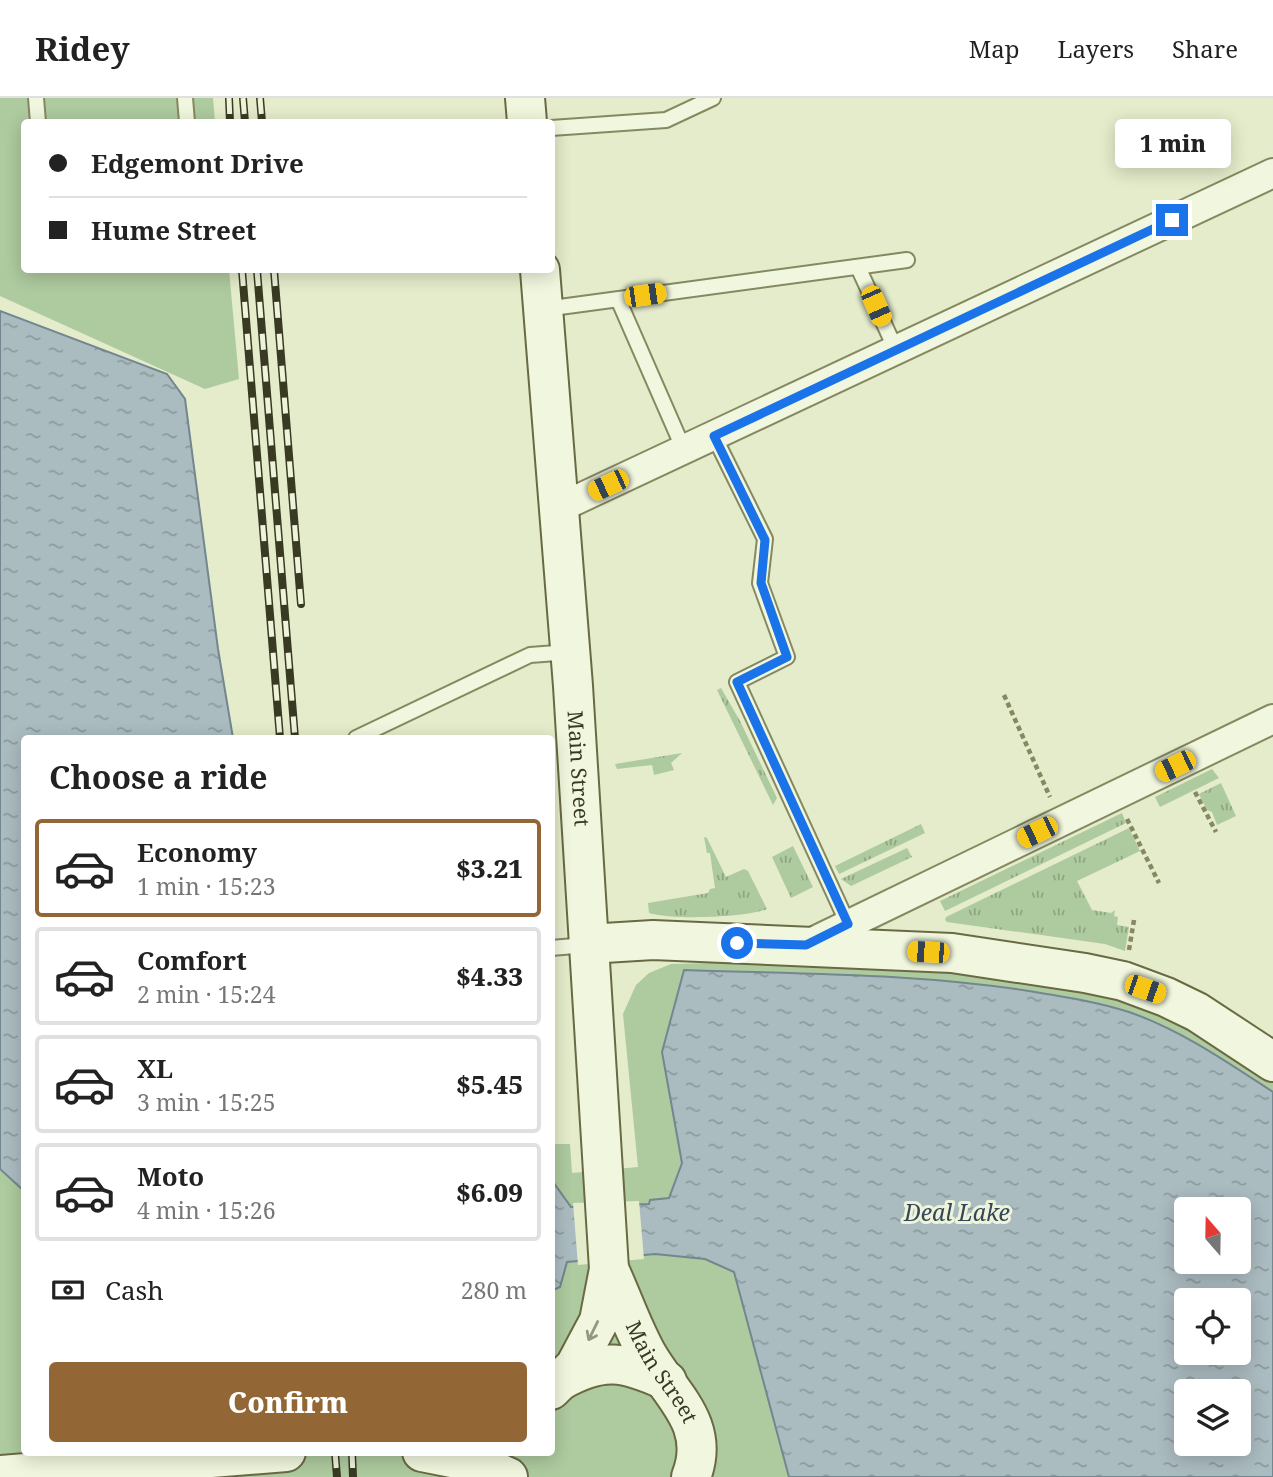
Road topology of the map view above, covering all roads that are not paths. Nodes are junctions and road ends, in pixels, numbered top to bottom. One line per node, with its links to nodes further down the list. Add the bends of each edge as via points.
1 (36, 98): 5 (lane)
2 (185, 98): 6 (lane)
3 (525, 98): 7 (street)
4 (713, 98): 8 (lane, via 666,120)
5 (38, 119)
6 (187, 119)
7 (527, 119)
8 (555, 128)
9 (1273, 173): 15 (street)
10 (907, 260): 11 (lane)
11 (858, 267): 13 (lane); 15 (lane)
12 (540, 273): 14 (street, Main Street)
13 (618, 299): 14 (lane); 17 (lane)
14 (544, 309): 18 (street, Main Street)
15 (896, 350): 16 (street)
16 (714, 436): 17 (street); 22 (lane, via 765,540 761,583 787,657 737,682)
17 (684, 450): 18 (street)
18 (559, 508): 19 (street, Main Street)
19 (570, 652): 21 (lane, via 530,655); 24 (street, Main Street)
20 (1273, 719): 22 (street)
21 (362, 735)
22 (848, 924): 23 (street)
23 (806, 945): 24 (street, via 653,940); 25 (street, via 966,955 1123,981 1197,1012)
24 (570, 946): 26 (street, Main Street, via 605,1203)
25 (1273, 1062)
26 (609, 1269): 27 (street, Main Street, via 643,1345); 28 (street, Main Street, one-way to 28, via 598,1321 575,1366)
27 (667, 1381): 29 (street, via 633,1366 608,1363 585,1368); 36 (street, Main Street, via 694,1429 696,1454)
28 (555, 1385)
29 (555, 1385)
30 (236, 1456): 33 (street)
31 (442, 1456): 34 (street, via 477,1463)
32 (527, 1456): 35 (street)
33 (0, 1475)
34 (508, 1477)
35 (532, 1477)
36 (691, 1477)

